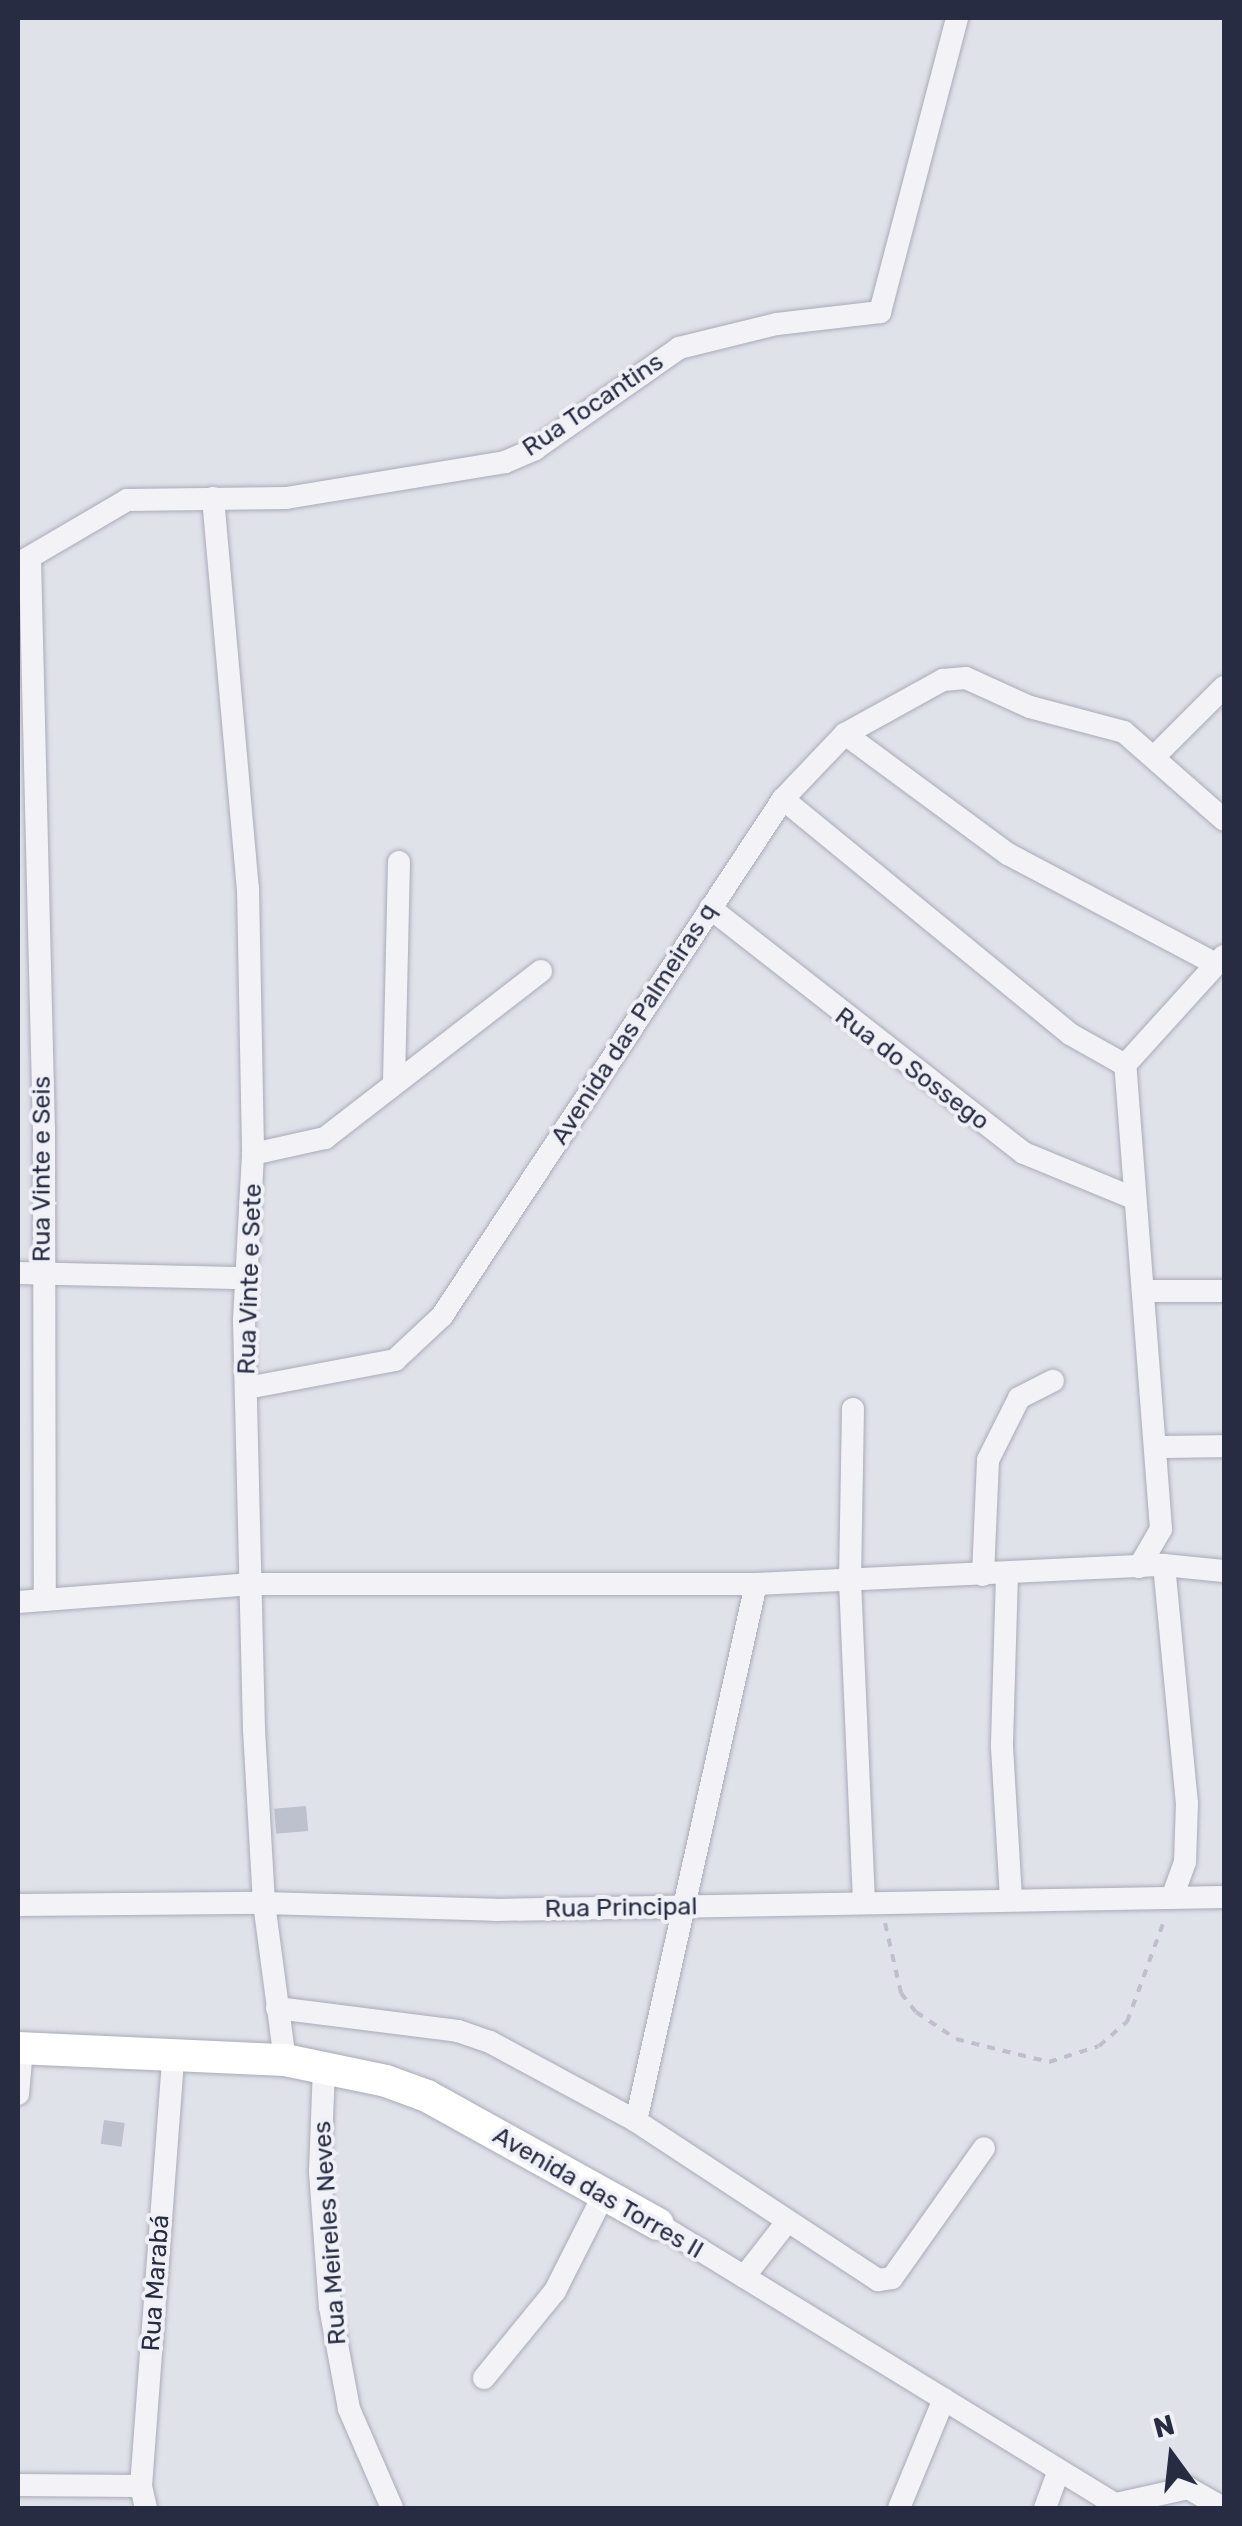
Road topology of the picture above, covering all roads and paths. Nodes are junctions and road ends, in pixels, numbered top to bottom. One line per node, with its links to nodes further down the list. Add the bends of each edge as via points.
1 (957, 18): 2 (street, Rua Tocantins, via 880,312 777,324 679,348 534,449 505,462 286,498)
2 (213, 498): 3 (street, Rua Tocantins, via 128,500); 15 (street, Rua Vinte e Sete, via 248,888)
3 (24, 561): 18 (street, Rua Vinte e Seis, via 38,720)
4 (1224, 686): 6 (street)
5 (845, 734): 6 (street, Avenida das Palmeiras q, via 952,677 1030,707 1098,721); 7 (street, Avenida das Palmeiras q); 11 (street, via 1008,854)
6 (1154, 757): 8 (street, Avenida das Palmeiras q)
7 (783, 799): 10 (street, Avenida das Palmeiras q); 13 (street, via 1070,1034)
8 (1224, 820)
9 (398, 862): 14 (street)
10 (710, 908): 16 (street, Rua do Sossego, via 1024,1153); 23 (street, Avenida das Palmeiras q, via 442,1316 407,1353)
11 (1220, 960): 13 (street)
12 (542, 971): 14 (street)
13 (1125, 1065): 16 (street)
14 (394, 1082): 15 (street, via 312,1145)
15 (254, 1154): 19 (street, Rua Vinte e Sete)
16 (1133, 1198): 20 (street)
17 (18, 1274): 18 (street)
18 (43, 1274): 19 (street); 35 (street, Rua Vinte e Seis)
19 (248, 1278): 23 (street, Rua Vinte e Sete)
20 (1146, 1291): 21 (street); 26 (street)
21 (1224, 1291)
22 (1054, 1381): 31 (street, via 1019,1398 988,1460)
23 (247, 1388): 33 (street, Rua Vinte e Sete)
24 (853, 1409): 32 (street)
25 (1224, 1446): 26 (street)
26 (1155, 1447): 28 (street, via 1161,1529)
27 (1164, 1565): 28 (street); 29 (street); 37 (street, via 1187,1803 1185,1862)
28 (1139, 1566): 30 (street)
29 (1224, 1571)
30 (1007, 1574): 31 (street); 40 (street, via 1002,1747)
31 (983, 1575): 32 (street)
32 (850, 1582): 34 (street); 39 (street)
33 (252, 1584): 34 (street); 35 (street); 41 (street, Rua Vinte e Sete)
34 (756, 1584): 43 (street)
35 (46, 1600): 36 (street)
36 (18, 1602)
37 (1172, 1896): 38 (street, Rua Principal); 39 (path, via 1126,2022 1100,2046 1049,2062 956,2038 916,2012 900,1993); 40 (street, Rua Principal)
38 (1224, 1897)
39 (872, 1899): 40 (street, Rua Principal); 43 (street, Rua Principal)
40 (1011, 1899)
41 (264, 1902): 42 (street, Rua Principal); 43 (street, Rua Principal, via 495,1910); 44 (street, Rua Vinte e Sete)
42 (18, 1905)
43 (682, 1907): 50 (street)
44 (276, 2008): 47 (street, Rua Vinte e Sete); 50 (street, via 458,2031)
45 (20, 2048): 46 (street, Avenida das Torres II); 49 (street)
46 (173, 2056): 47 (street, Avenida das Torres II); 60 (street, Rua Marabá)
47 (285, 2060): 48 (street, Avenida das Torres II)
48 (324, 2067): 52 (street, Avenida das Torres II, via 427,2096); 62 (street, Rua Meireles Neves, via 320,2172 330,2306 349,2408)
49 (18, 2094)
50 (636, 2122): 53 (street)
51 (984, 2148): 53 (street, via 892,2278 873,2278)
52 (604, 2194): 54 (street, Avenida das Torres II); 56 (street, via 555,2291)
53 (787, 2222): 55 (street)
54 (658, 2224): 55 (street, Avenida das Torres II)
55 (744, 2277): 57 (street, Avenida das Torres II)
56 (484, 2378)
57 (944, 2399): 58 (street, Avenida das Torres II); 63 (street)
58 (1059, 2470): 61 (street, Avenida das Torres II); 64 (street)
59 (18, 2485): 60 (street)
60 (143, 2497)
61 (1119, 2506): 65 (street, via 1188,2488)
62 (392, 2508)
63 (898, 2508)
64 (1045, 2508)
65 (1223, 2508)

